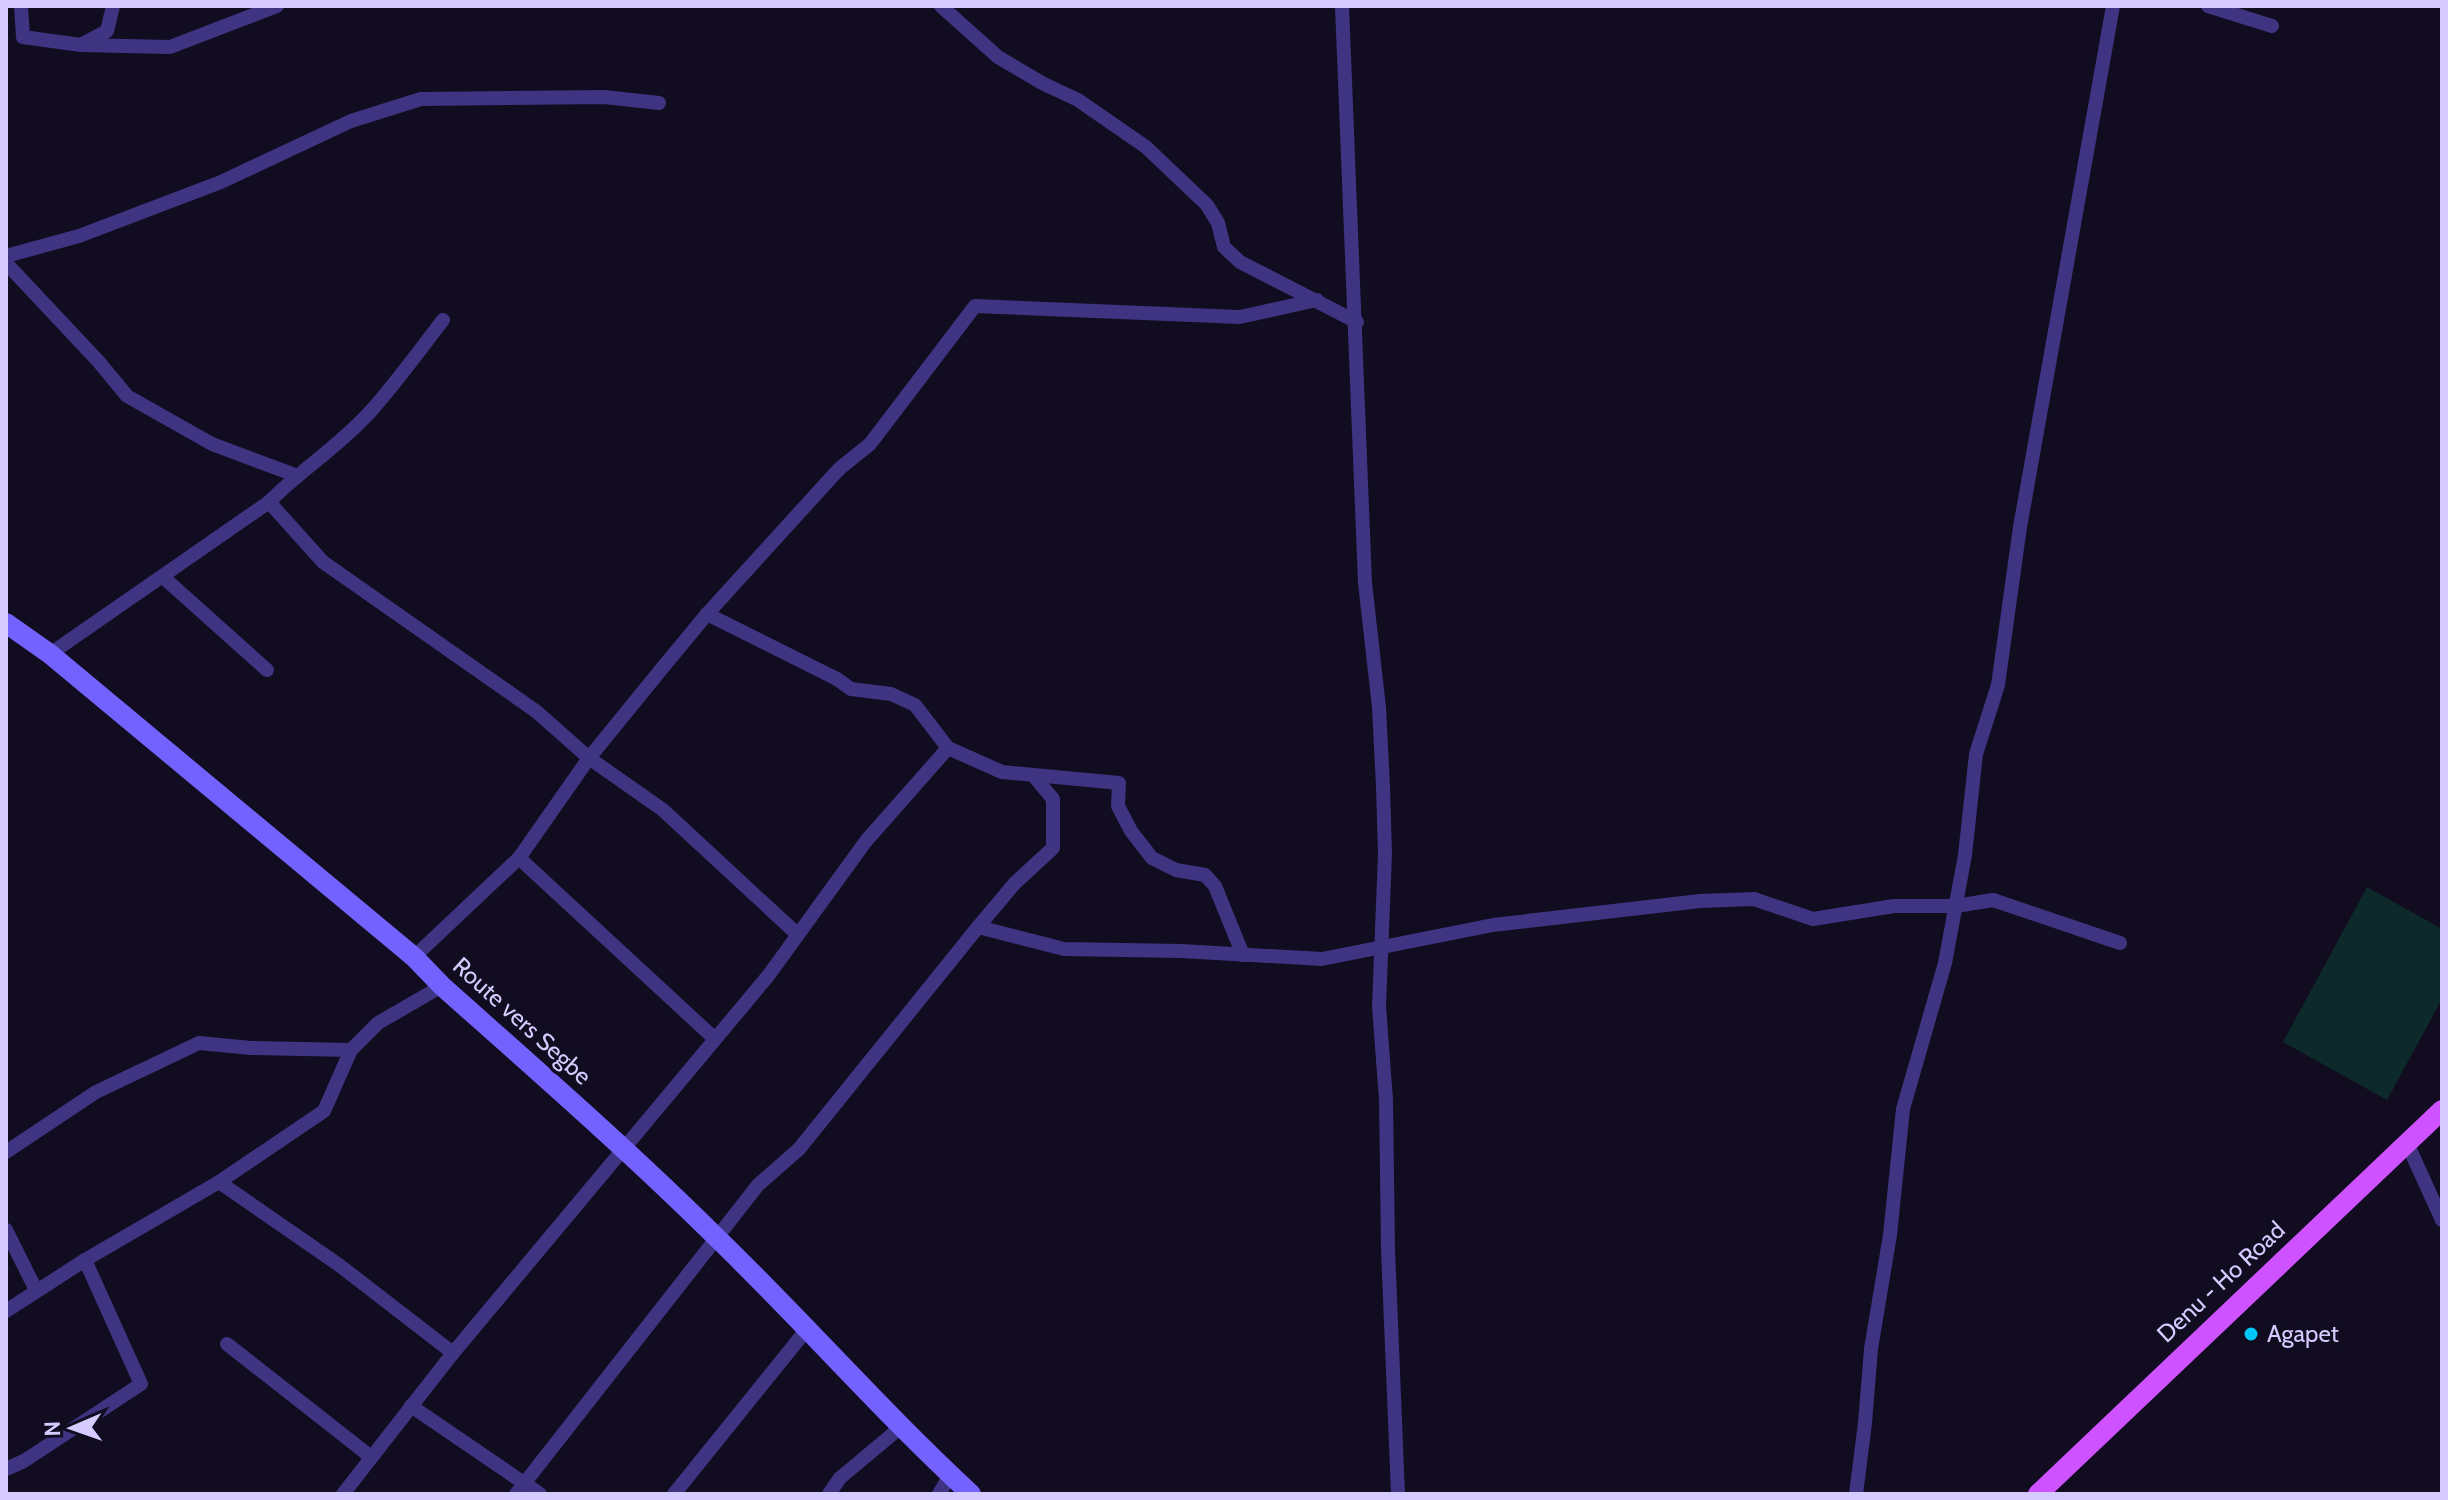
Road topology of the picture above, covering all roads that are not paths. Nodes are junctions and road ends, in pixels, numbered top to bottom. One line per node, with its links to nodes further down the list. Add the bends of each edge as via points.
1 (21, 6): 9 (street, via 23,37)
2 (113, 6): 9 (street, via 107,31)
3 (277, 6): 9 (street, via 170,47)
4 (941, 6): 13 (street, via 998,57 1078,100 1146,147 1207,205 1224,247 1240,262)
5 (1342, 6): 15 (street)
6 (2113, 6): 27 (street, via 2020,527 1998,685 1976,754)
7 (2208, 6): 8 (street)
8 (2272, 26)
9 (81, 45)
10 (659, 103): 11 (street, via 604,97 421,99 351,121 221,182 79,236)
11 (6, 256)
12 (6, 263): 16 (street, via 127,396 212,444)
13 (1317, 300): 15 (street); 19 (street, via 1240,317 975,306 870,444 839,469)
14 (443, 320): 16 (street, via 370,412 328,453)
15 (1357, 322): 31 (street, via 1365,583 1383,786)
16 (295, 475): 17 (street)
17 (269, 502): 18 (street); 24 (street, via 323,562 537,712)
18 (163, 577): 21 (street); 22 (street)
19 (707, 614): 23 (street, via 851,689 891,694 915,705); 24 (street)
20 (6, 623): 21 (main road, Route vers Segbe)
21 (50, 654): 33 (main road, Route vers Segbe)
22 (267, 670)
23 (948, 748): 25 (street, via 1002,772); 29 (street, via 866,841)
24 (589, 758): 26 (street); 29 (street, via 663,810)
25 (1033, 775): 28 (street, via 1053,799 1053,848); 32 (street, via 1119,783 1118,806 1131,831 1152,858 1176,870 1205,875 1215,886)
26 (519, 858): 33 (street); 35 (street)
27 (1956, 906): 30 (street, via 1993,900); 31 (street, via 1894,906 1813,919 1754,899 1700,901 1493,925); 64 (street, via 1903,1109)
28 (978, 927): 32 (street, via 1064,949); 44 (street, via 799,1149 758,1185)
29 (797, 934): 35 (street)
30 (2120, 943)
31 (1380, 948): 32 (street, via 1322,959); 63 (street)
32 (1243, 955)
33 (414, 957): 34 (main road, Route vers Segbe)
34 (442, 986): 36 (street, via 378,1023); 39 (main road, Route vers Segbe)
35 (715, 1039): 39 (street)
36 (351, 1050): 40 (street, via 199,1043 96,1092); 41 (street, via 324,1111)
37 (2442, 1110): 38 (main road, Denu - Ho Road)
38 (2407, 1143): 42 (street); 65 (main road, Denu - Ho Road)
39 (625, 1149): 44 (main road, Route vers Segbe); 50 (street)
40 (6, 1152)
41 (219, 1182): 45 (street); 50 (street)
42 (2442, 1220)
43 (6, 1230): 46 (street)
44 (717, 1237): 48 (main road, Route vers Segbe); 56 (street)
45 (85, 1260): 46 (street); 54 (street, via 141,1384)
46 (36, 1290): 47 (street)
47 (6, 1311)
48 (807, 1329): 52 (main road, Route vers Segbe); 59 (street)
49 (227, 1344): 53 (street)
50 (453, 1353): 51 (street)
51 (411, 1406): 53 (street); 56 (street)
52 (901, 1427): 55 (main road, Route vers Segbe); 60 (street, via 840,1478)
53 (371, 1457): 57 (street)
54 (6, 1469)
55 (950, 1475): 61 (street); 62 (main road, Route vers Segbe)
56 (520, 1488): 58 (street)
57 (343, 1494)
58 (540, 1494)
59 (674, 1494)
60 (829, 1494)
61 (939, 1494)
62 (971, 1494)
63 (1398, 1494)
64 (1856, 1494)
65 (2038, 1494)

